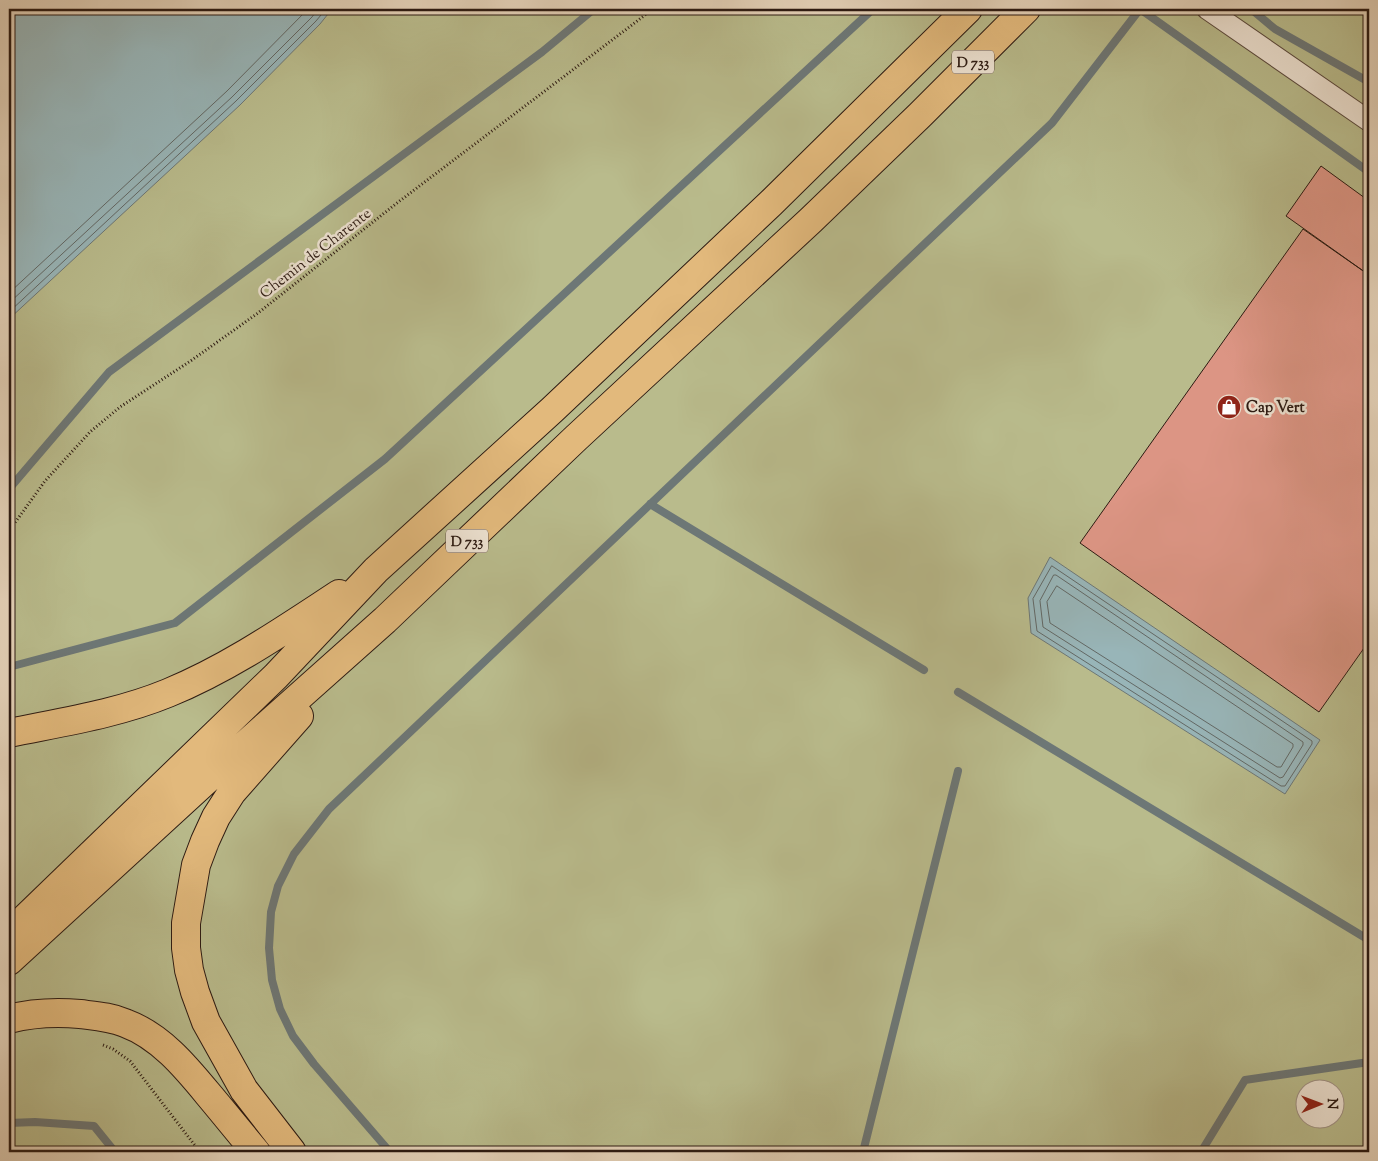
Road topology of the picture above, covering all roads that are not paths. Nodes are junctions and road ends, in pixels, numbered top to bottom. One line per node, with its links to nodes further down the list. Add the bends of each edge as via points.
1 (968, 9): 5 (main road, D 733, via 771,203 552,410)
2 (1026, 9): 6 (main road, D 733, via 812,220)
3 (1207, 9): 4 (street)
4 (1369, 121)
5 (376, 570): 7 (main road, via 252,650 175,690 81,719); 8 (main road, D 733, via 276,676)
6 (385, 620): 9 (main road, D 733); 12 (main road, via 232,792 205,841 190,892 186,923 187,955 206,1022 244,1090)
7 (9, 733)
8 (9, 934)
9 (9, 961)
10 (9, 1019): 11 (main road, via 66,1012 107,1017 141,1030 181,1062)
11 (256, 1152)
12 (292, 1152)

